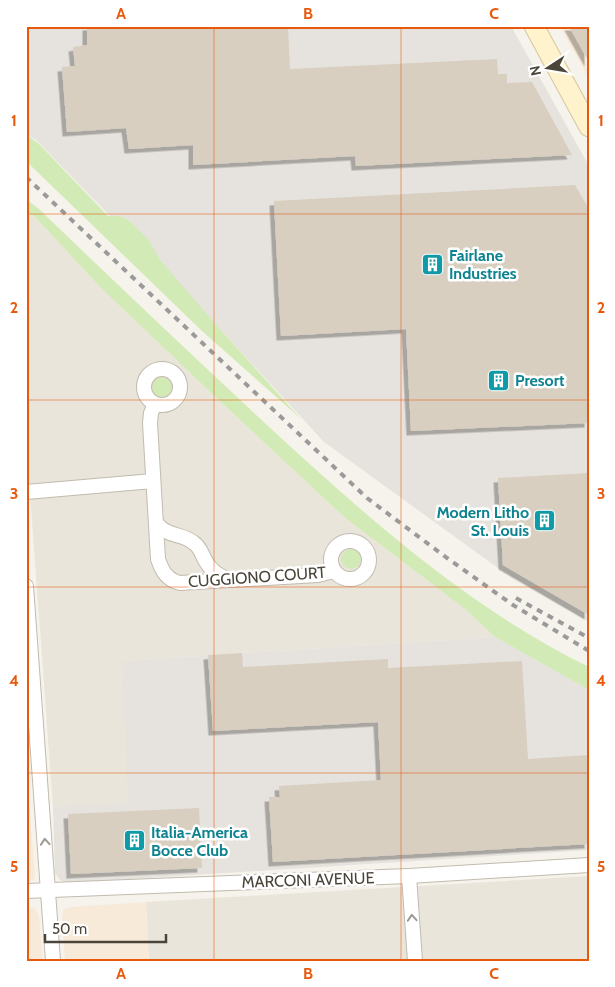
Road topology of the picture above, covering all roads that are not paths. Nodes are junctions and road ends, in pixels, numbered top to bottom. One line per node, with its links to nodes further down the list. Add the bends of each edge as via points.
1 (534, 26): 2 (street)
2 (589, 127)
3 (155, 404): 4 (street, via 150,423)
4 (153, 481): 5 (street); 6 (street)
5 (26, 492)
6 (156, 523): 8 (street, via 168,534 195,543 211,569); 8 (street, CUGGIONO COURT, via 160,567 172,581)
7 (334, 570): 8 (street, CUGGIONO COURT, via 318,575)
8 (230, 580)
9 (26, 586): 12 (street, one-way to 9)
10 (589, 865): 11 (street, MARCONI AVENUE)
11 (409, 876): 12 (street, MARCONI AVENUE); 15 (street, one-way to 11)
12 (48, 890): 13 (street, MARCONI AVENUE); 14 (street)
13 (26, 891)
14 (53, 961)
15 (415, 961)

